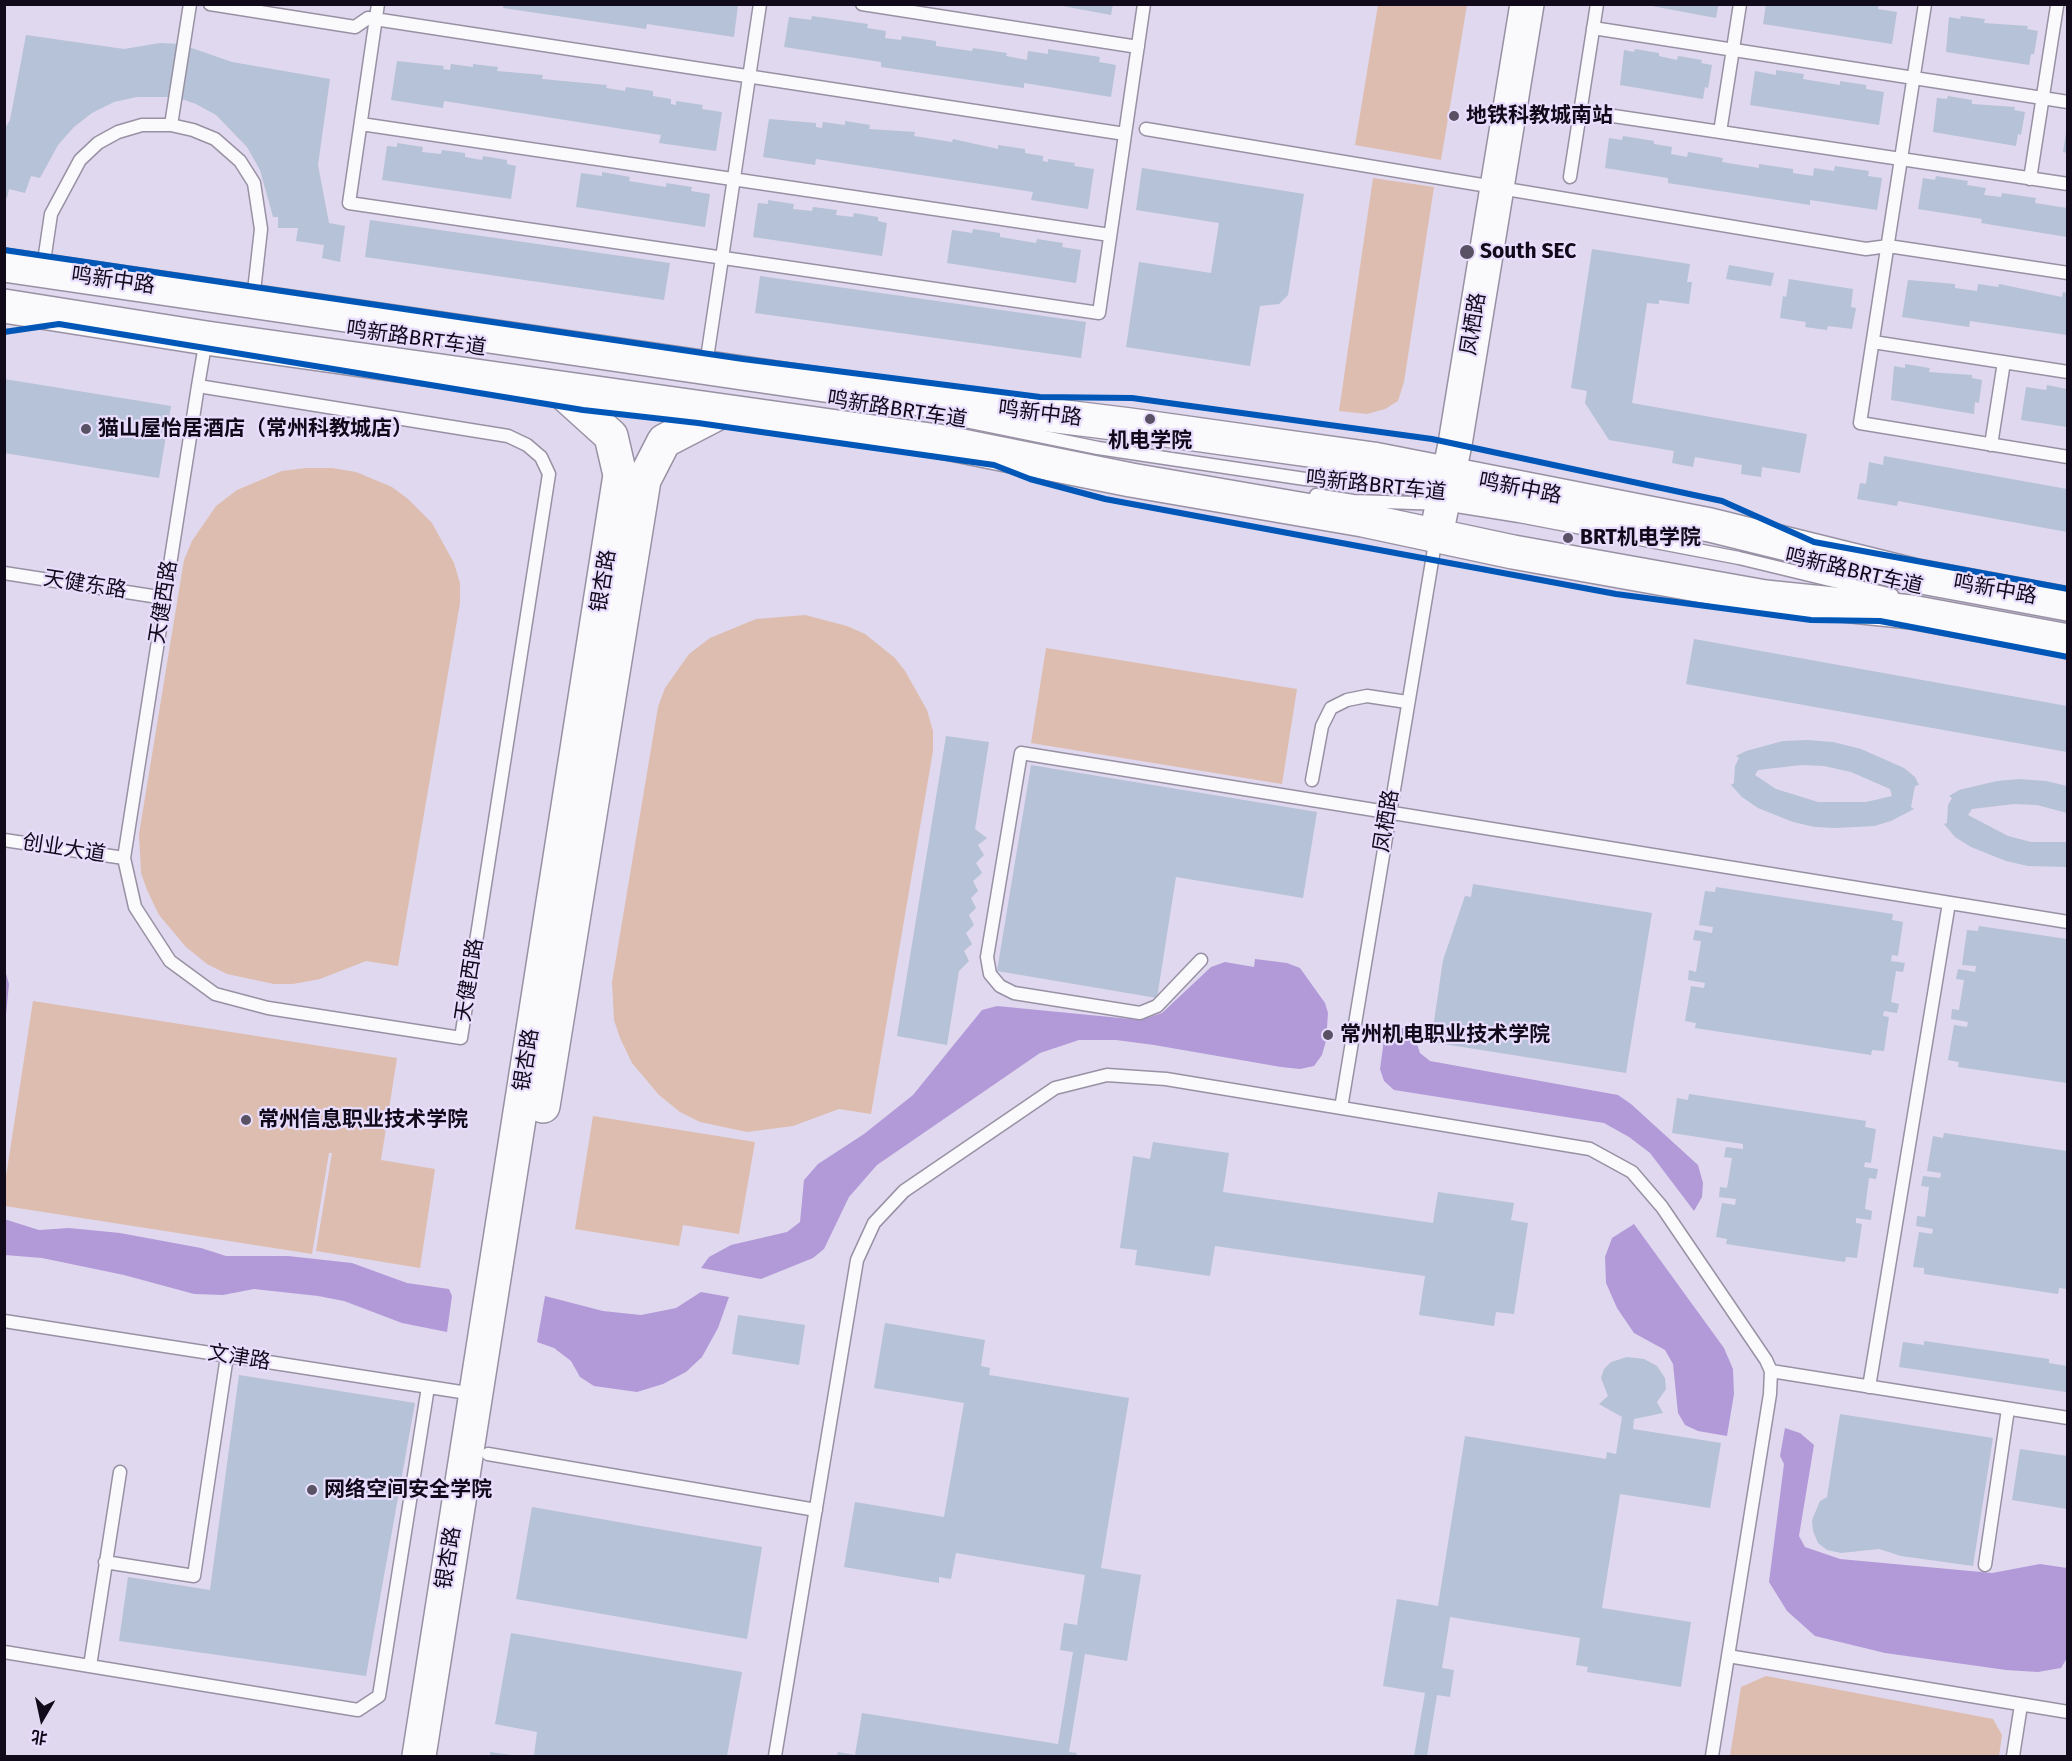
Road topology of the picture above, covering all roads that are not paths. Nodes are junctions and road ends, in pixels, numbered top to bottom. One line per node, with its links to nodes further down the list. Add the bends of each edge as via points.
1 (190, 4): 23 (lane)
2 (210, 4): 13 (lane, via 355,27 368,18)
3 (378, 4): 13 (lane)
4 (760, 4): 17 (lane)
5 (862, 4): 15 (lane)
6 (1144, 4): 15 (lane)
7 (1506, 4): 31 (main road, 凤栖路)
8 (1527, 4): 31 (main road, 凤栖路)
9 (1597, 4): 14 (lane)
10 (1740, 4): 16 (lane)
11 (1925, 4): 18 (lane)
12 (2057, 6): 19 (lane)
13 (376, 20): 17 (lane); 22 (lane)
14 (1593, 28): 16 (lane); 21 (lane)
15 (1138, 47): 26 (lane)
16 (1733, 50): 18 (lane); 25 (lane)
17 (749, 76): 26 (lane); 30 (lane)
18 (1914, 78): 19 (lane); 27 (lane)
19 (2043, 99): 20 (lane); 29 (lane)
20 (2067, 102)
21 (1580, 111): 25 (lane); 28 (lane)
22 (360, 124): 30 (lane); 35 (lane, via 349,203)
23 (171, 125): 37 (lane, via 142,125 118,132 98,143 80,160 51,214); 40 (lane, via 215,139 240,161 254,183 261,229)
24 (1146, 129): 31 (lane)
25 (1720, 132): 27 (lane)
26 (1125, 134): 33 (lane)
27 (1901, 159): 29 (lane); 34 (lane)
28 (1570, 177)
29 (2030, 178): 32 (lane)
30 (733, 179): 33 (lane); 35 (lane)
31 (1486, 184): 34 (lane, via 1866,249); 54 (main road, 凤栖路)
32 (2067, 184)
33 (1110, 235): 35 (lane, via 1099,312)
34 (1888, 246): 38 (lane); 44 (lane)
35 (721, 258): 49 (lane)
36 (4, 265): 37 (main road, 鸣新中路)
37 (43, 271): 40 (main road, 鸣新中路)
38 (2067, 273)
39 (4, 294): 41 (lane)
40 (253, 301): 49 (main road, 鸣新中路)
41 (80, 305)
42 (4, 306): 43 (main road, 鸣新中路)
43 (206, 338): 47 (lane, 天健西路); 48 (main road, 鸣新中路)
44 (1873, 342): 45 (lane); 51 (lane, via 1860,423)
45 (2004, 362): 46 (lane); 51 (lane)
46 (2067, 372)
47 (198, 386): 58 (lane, 天健西路); 67 (lane, 天健西路, via 508,436 542,457 549,474 461,1038 268,1008 214,994 170,961 135,907)
48 (558, 388): 49 (main road, 鸣新中路); 77 (main road, 银杏路, via 611,436 620,475)
49 (717, 388): 50 (main road, 鸣新中路); 50 (lane, 鸣新路BRT车道, via 926,413); 56 (main road, 鸣新中路, via 937,441); 80 (main road, 银杏路, via 664,441 644,480)
50 (884, 394): 54 (main road, 鸣新中路, via 1373,459)
51 (1991, 445): 52 (lane)
52 (2067, 457)
53 (1227, 481): 54 (lane, 鸣新路BRT车道, via 1112,462 945,423 1305,479)
54 (1439, 489): 55 (lane, 鸣新路BRT车道, via 1353,501); 56 (main road, 凤栖路); 59 (main road, 鸣新中路, via 1710,525 1917,576); 60 (lane, 鸣新路BRT车道, via 1912,601); 61 (lane, 鸣新路BRT车道)
55 (1307, 494)
56 (1436, 535): 62 (main road, 鸣新中路, via 1765,597 1911,612); 63 (lane, 凤栖路)
57 (4, 573): 58 (lane, 天健东路)
58 (165, 598): 67 (lane, 天健西路)
59 (2067, 604)
60 (1971, 610)
61 (2067, 615)
62 (2067, 641)
63 (1407, 702): 64 (lane, via 1367,696 1330,708 1322,726); 65 (lane, 凤栖路)
64 (1312, 780)
65 (1388, 814): 68 (lane); 70 (lane, via 1021,753 987,957 990,974 1000,986 1014,993 1140,1013 1157,1006); 71 (lane, 凤栖路)
66 (4, 840): 67 (lane, 创业大道)
67 (124, 858)
68 (1948, 903): 69 (lane); 76 (lane)
69 (2067, 922)
70 (1201, 960)
71 (1341, 1108): 74 (lane, via 1590,1149 1632,1172 1662,1206); 82 (lane, via 1166,1079 1107,1075 1055,1088 904,1191 874,1223 857,1260)
72 (4, 1321): 73 (lane, 文津路)
73 (227, 1356): 75 (lane, 文津路); 83 (lane, via 194,1576)
74 (1771, 1371): 76 (lane); 86 (lane)
75 (428, 1387): 77 (lane, 文津路); 87 (lane, via 379,1696 357,1710)
76 (1869, 1387): 78 (lane)
77 (474, 1394): 90 (main road, 银杏路)
78 (2008, 1409): 79 (lane); 84 (lane)
79 (2067, 1418)
80 (488, 1454): 82 (lane); 91 (main road, 银杏路)
81 (120, 1472): 83 (lane)
82 (816, 1510): 92 (lane)
83 (105, 1562): 87 (lane)
84 (1985, 1565)
85 (4, 1652): 87 (lane)
86 (1728, 1656): 88 (lane); 93 (lane)
87 (90, 1666)
88 (2021, 1705): 89 (lane); 94 (lane)
89 (2067, 1712)
90 (418, 1756)
91 (440, 1756)
92 (775, 1756)
93 (1712, 1756)
94 (2013, 1756)

